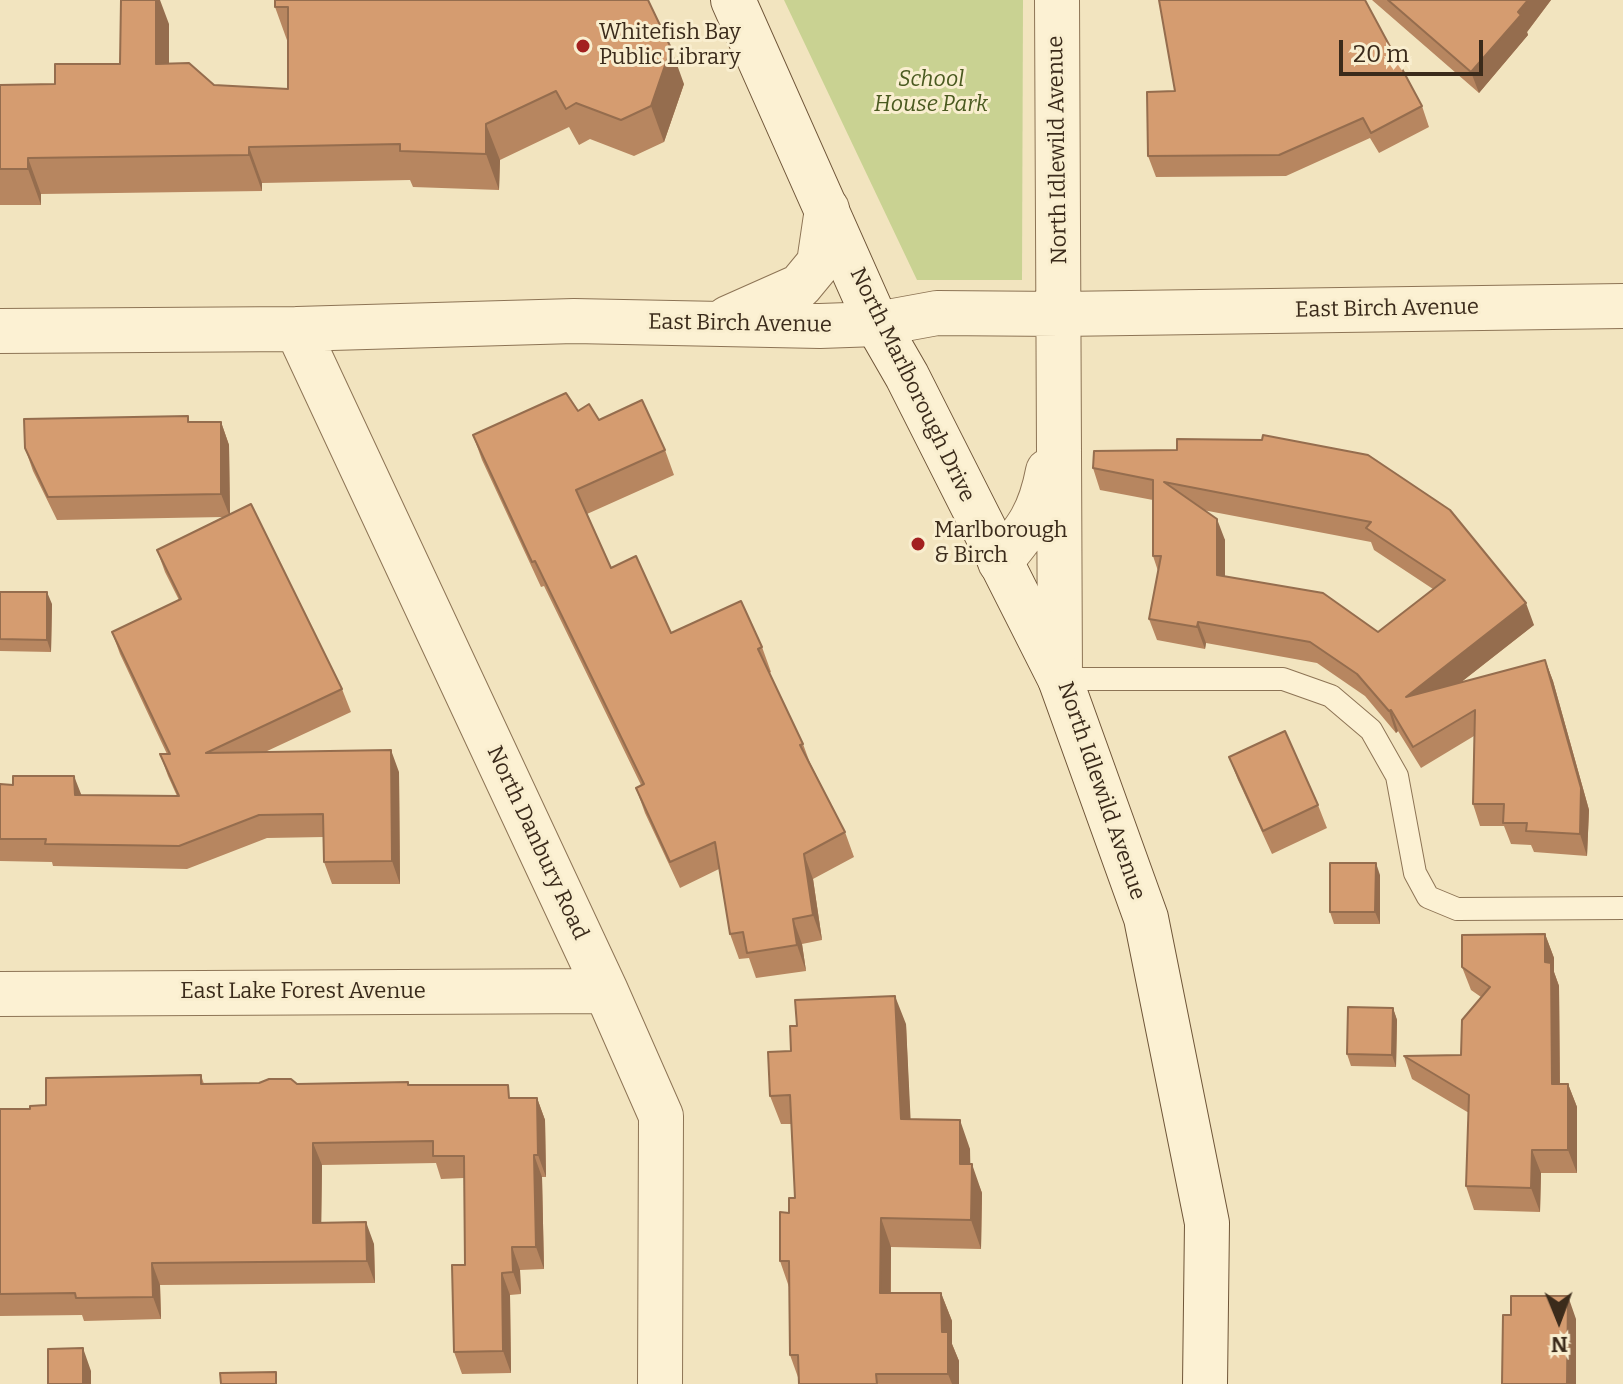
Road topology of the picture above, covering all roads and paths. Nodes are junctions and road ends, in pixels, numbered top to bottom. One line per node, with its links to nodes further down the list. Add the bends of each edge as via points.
1 (733, 0): 3 (street, North Marlborough Drive)
2 (1057, 0): 5 (street, North Idlewild Avenue)
3 (827, 209): 6 (street, via 819,263 800,286); 7 (street, North Marlborough Drive)
4 (1623, 306): 5 (street, East Birch Avenue)
5 (1060, 314): 7 (street, East Birch Avenue, via 937,313); 10 (street, North Idlewild Avenue)
6 (714, 323): 7 (street, East Birch Avenue); 8 (street, East Birch Avenue, via 574,321)
7 (877, 324): 11 (street, North Marlborough Drive)
8 (297, 329): 9 (street, East Birch Avenue); 14 (street, North Danbury Road)
9 (0, 331)
10 (1060, 418): 11 (street, via 1043,497 1029,529); 12 (street, North Idlewild Avenue)
11 (1000, 562): 12 (street, North Marlborough Drive)
12 (1060, 679): 13 (lane, via 1283,679 1331,696 1371,730 1397,776 1415,873 1428,897 1457,909); 17 (street, North Idlewild Avenue, via 1146,918 1207,1223)
13 (1623, 908)
14 (606, 991): 15 (street, East Lake Forest Avenue); 16 (street, North Danbury Road, via 661,1116)
15 (0, 994)
16 (660, 1384)
17 (1205, 1384)

